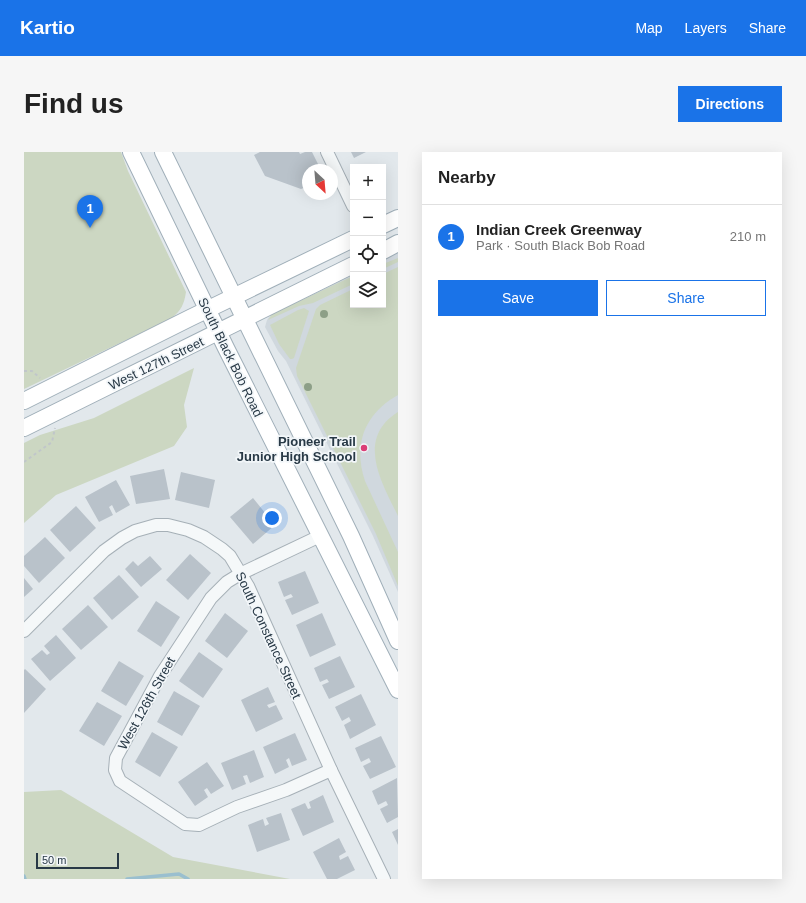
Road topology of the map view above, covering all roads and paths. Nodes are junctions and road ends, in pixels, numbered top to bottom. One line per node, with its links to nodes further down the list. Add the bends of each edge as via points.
1 (131, 152): 12 (main road, South Black Bob Road)
2 (163, 152): 11 (main road)
3 (327, 152): 4 (street)
4 (350, 200)
5 (398, 218): 6 (main road)
6 (386, 224)
7 (350, 240): 11 (main road, West 127th Street)
8 (398, 243): 9 (main road)
9 (386, 249)
10 (350, 266): 13 (main road, West 127th Street)
11 (234, 296): 12 (main road, West 127th Street); 13 (main road)
12 (207, 309): 14 (main road, South Black Bob Road); 17 (main road, West 127th Street)
13 (245, 319): 14 (main road, West 127th Street); 24 (main road, via 351,536)
14 (219, 332): 19 (main road, West 127th Street); 21 (main road, South Black Bob Road)
15 (24, 371): 16 (path, via 32,371)
16 (40, 378)
17 (24, 401)
18 (56, 426): 20 (path, via 52,442)
19 (24, 428)
20 (24, 462)
21 (320, 536): 22 (street, West 126th Street); 25 (main road, South Black Bob Road)
22 (240, 574): 23 (street, South Constance Street, via 230,556 222,549 188,530 168,525 135,531 104,551); 26 (street, South Constance Street, via 248,586); 26 (street, West 126th Street, via 227,582 211,598 160,676 116,758 115,770 120,781 185,824 199,824)
23 (24, 631)
24 (398, 641)
25 (398, 690)
26 (331, 770): 27 (street, South Constance Street)
27 (384, 879)

